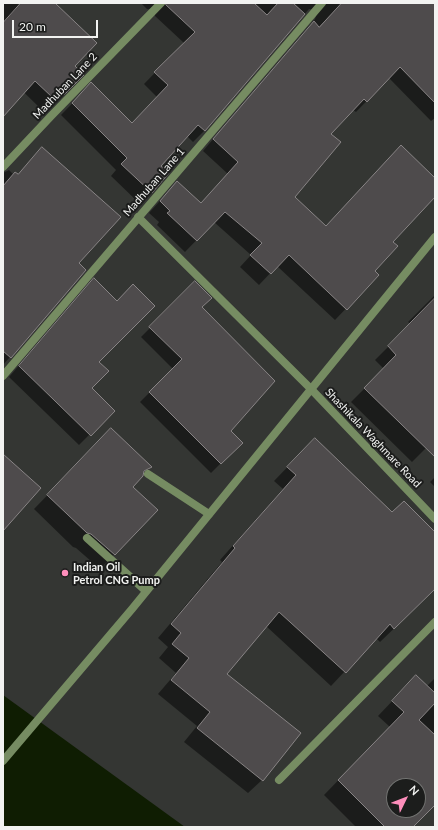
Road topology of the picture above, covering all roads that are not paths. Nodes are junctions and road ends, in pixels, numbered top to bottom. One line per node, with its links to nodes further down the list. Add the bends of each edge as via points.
1 (161, 3): 3 (street, Madhuban Lane 2)
2 (322, 3): 4 (street, Madhuban Lane 1)
3 (3, 167)
4 (138, 217): 6 (street, Madhuban Lane 1); 7 (street, Shashikala Waghmare Road)
5 (435, 237): 7 (street)
6 (3, 376)
7 (311, 389): 9 (street); 10 (street, Shashikala Waghmare Road)
8 (148, 474): 9 (street)
9 (209, 514): 12 (street)
10 (435, 519)
11 (87, 538): 12 (street)
12 (146, 591): 14 (street)
13 (435, 622): 15 (street)
14 (3, 761)
15 (279, 780)

